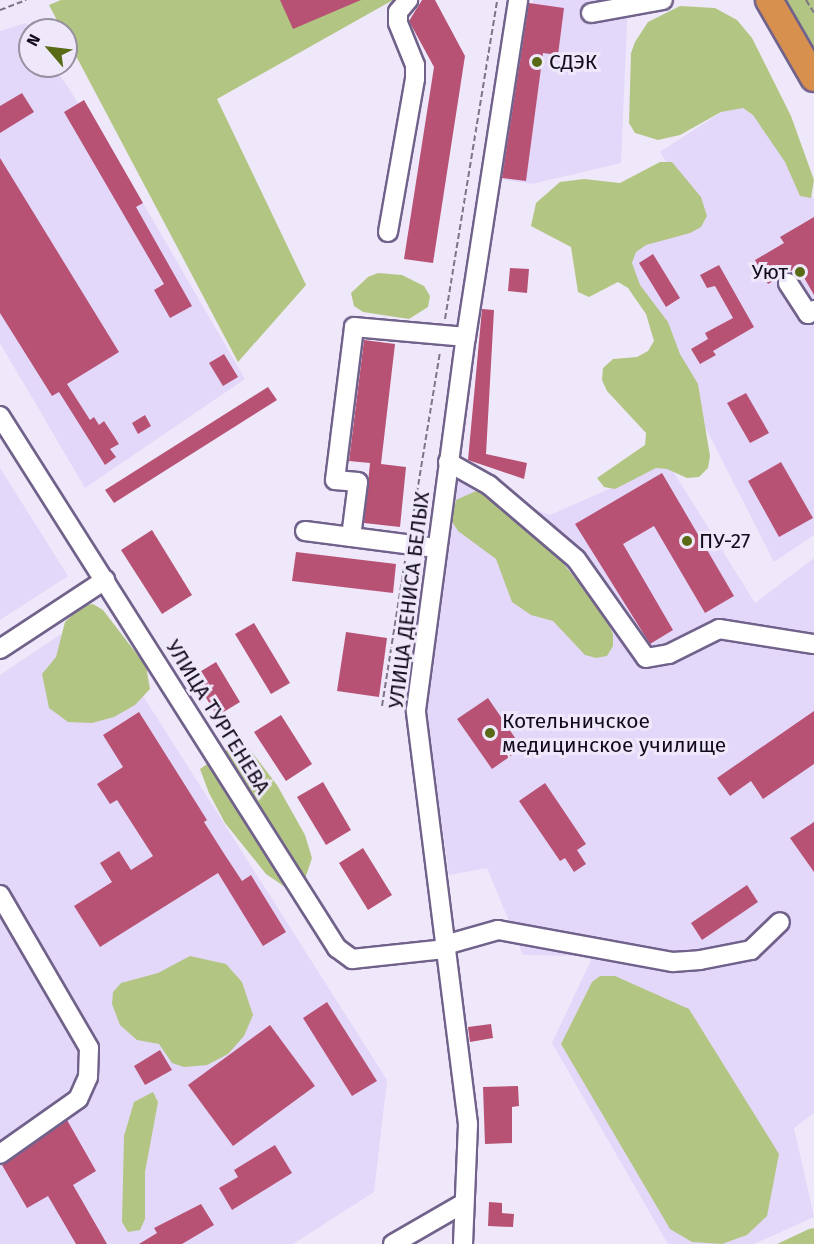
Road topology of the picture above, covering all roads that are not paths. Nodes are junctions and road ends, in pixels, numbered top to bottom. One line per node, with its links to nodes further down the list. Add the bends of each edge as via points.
1 (408, 0): 7 (street, via 398,12 398,23 415,65 415,79)
2 (518, 0): 10 (street, УЛИЦА ДЕНИСА БЕЛЫХ)
3 (663, 0): 5 (street)
4 (770, 0): 6 (highway)
5 (591, 13)
6 (814, 78)
7 (388, 232)
8 (788, 284): 9 (street, via 808,314)
9 (814, 310)
10 (466, 337): 12 (street, УЛИЦА ДЕНИСА БЕЛЫХ); 14 (street, via 354,327 334,480 358,482)
11 (0, 416): 16 (street, УЛИЦА ТУРГЕНЕВА)
12 (448, 462): 15 (street, УЛИЦА ДЕНИСА БЕЛЫХ); 17 (street, via 489,485 576,559 646,658 669,654 719,629)
13 (305, 531): 14 (street)
14 (351, 537): 15 (street)
15 (436, 548): 21 (street, УЛИЦА ДЕНИСА БЕЛЫХ, via 416,710)
16 (105, 580): 18 (street); 21 (street, УЛИЦА ТУРГЕНЕВА, via 337,948 352,959)
17 (814, 644)
18 (0, 649)
19 (0, 895): 22 (street, via 89,1047 88,1077 78,1099)
20 (780, 922): 21 (street, УЛИЦА ТУРГЕНЕВА, via 751,950 700,960 673,962 498,930)
21 (445, 947): 23 (street, УЛИЦА ДЕНИСА БЕЛЫХ, via 468,1124)
22 (0, 1154)
23 (464, 1203): 24 (street); 25 (street, УЛИЦА ДЕНИСА БЕЛЫХ)
24 (393, 1244)
25 (463, 1244)

